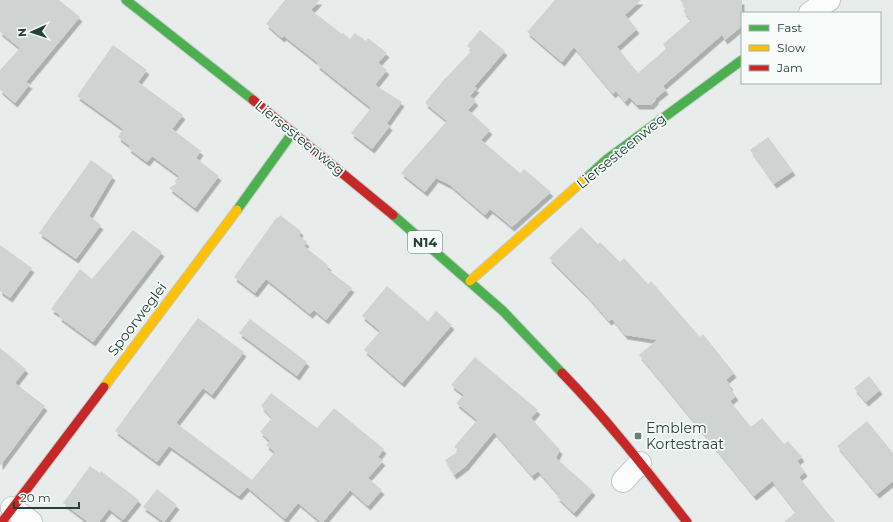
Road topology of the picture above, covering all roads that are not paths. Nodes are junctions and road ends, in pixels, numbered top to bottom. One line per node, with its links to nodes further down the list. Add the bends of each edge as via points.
1 (126, 0): 5 (street, Liersesteenweg / N14)
2 (829, 0): 3 (street)
3 (811, 12)
4 (741, 61): 6 (street, Liersesteenweg, via 606,160)
5 (293, 132): 6 (street, Liersesteenweg / N14); 9 (street, Spoorweglei)
6 (470, 281): 7 (street, Liersesteenweg / N14, via 577,388)
7 (640, 463): 8 (street); 11 (street, Liersesteenweg / N14)
8 (623, 481)
9 (7, 515): 10 (street)
10 (31, 522)
11 (687, 522)

